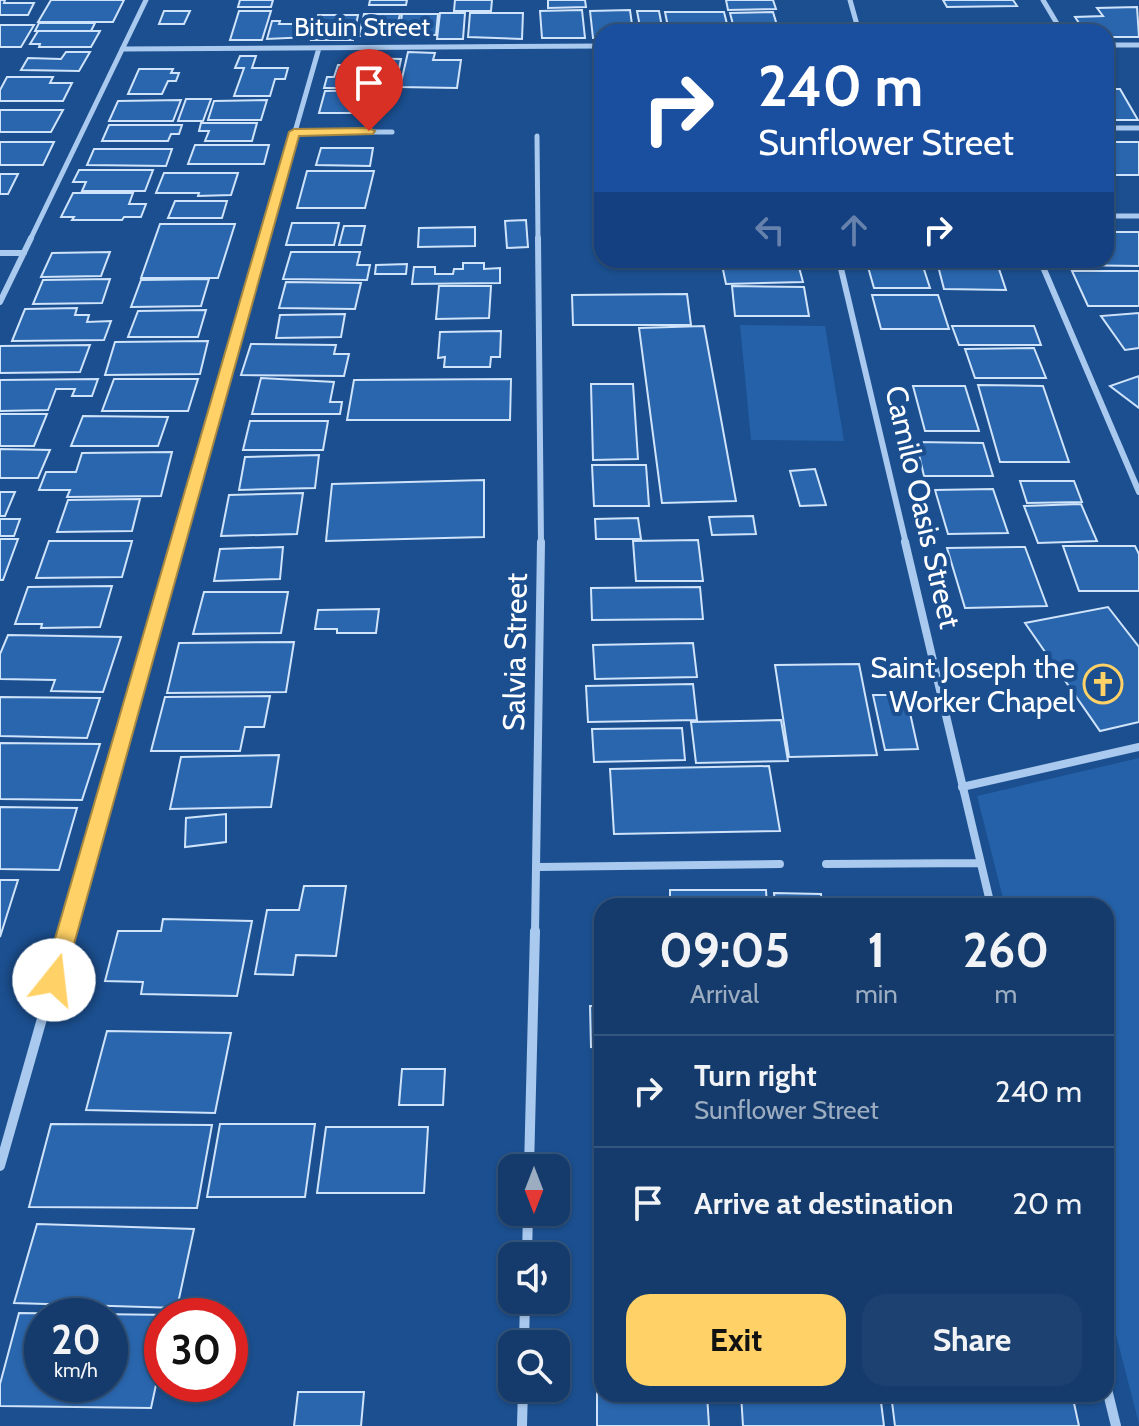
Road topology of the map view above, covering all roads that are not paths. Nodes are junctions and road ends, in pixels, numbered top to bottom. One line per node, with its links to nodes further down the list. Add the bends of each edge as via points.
1 (146, 0): 10 (street)
2 (850, 0): 4 (street)
3 (1043, 0): 5 (street)
4 (857, 24)
5 (1057, 24)
6 (1114, 45): 7 (street)
7 (1139, 45)
8 (594, 46): 9 (street, Bituin Street)
9 (319, 48): 10 (street, Bituin Street); 13 (street)
10 (122, 49): 19 (street)
11 (1114, 128): 12 (street)
12 (1139, 128)
13 (294, 132): 14 (street); 33 (street)
14 (392, 132)
15 (537, 136): 30 (street, Salvia Street, via 542,621)
16 (1114, 216): 17 (street)
17 (1139, 216)
18 (0, 253): 19 (street)
19 (24, 253): 22 (street)
20 (841, 268): 26 (street, Camilo Oasis Street)
21 (1043, 268): 23 (street)
22 (0, 302)
23 (1137, 483): 24 (street)
24 (1139, 492)
25 (1139, 747): 26 (street)
26 (962, 787): 27 (street, Camilo Oasis Street)
27 (980, 863): 29 (street); 31 (street, Camilo Oasis Street)
28 (780, 864): 30 (street)
29 (826, 864)
30 (538, 867): 32 (street, Salvia Street)
31 (989, 898)
32 (529, 1154)
33 (0, 1166)
34 (523, 1402): 36 (street)
35 (1110, 1402): 37 (street)
36 (522, 1426)
37 (1116, 1426)

